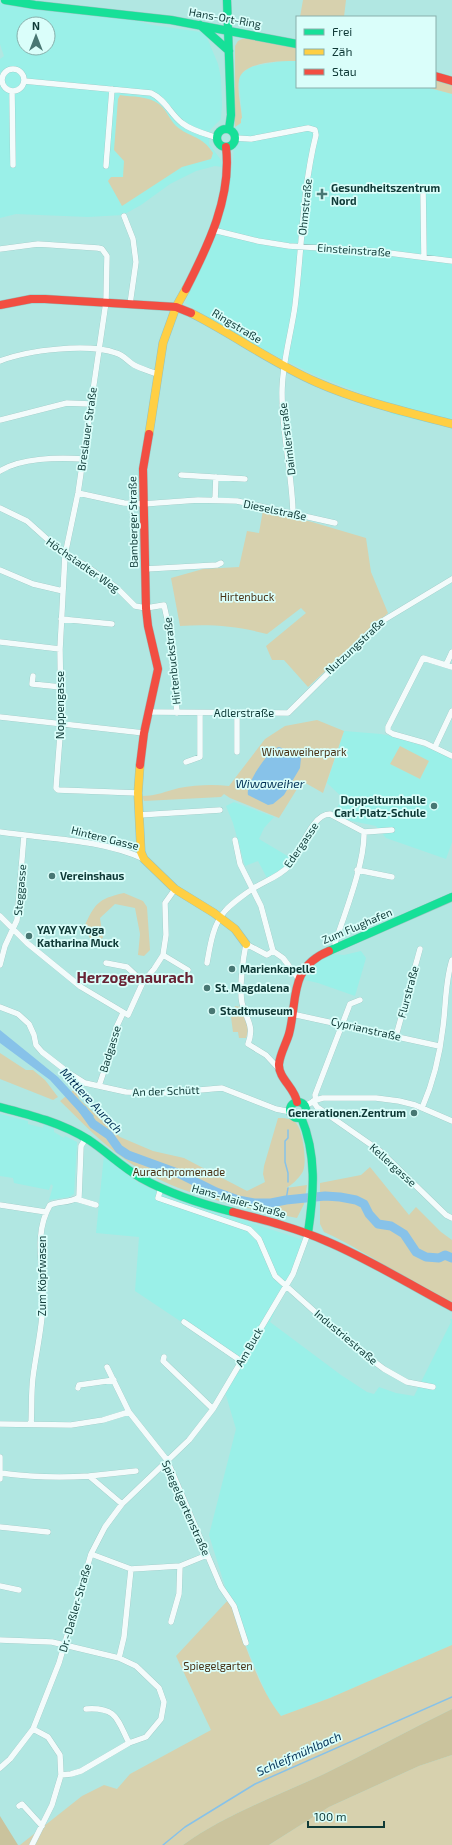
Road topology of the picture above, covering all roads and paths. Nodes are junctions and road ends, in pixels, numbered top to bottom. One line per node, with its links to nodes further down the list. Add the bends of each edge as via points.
1 (5, 0): 3 (street, Hans-Ort-Ring)
2 (227, 0): 4 (street)
3 (200, 24): 4 (street, Hans-Ort-Ring); 6 (street)
4 (228, 29): 5 (street, Hans-Ort-Ring); 6 (street)
5 (296, 44)
6 (229, 51): 12 (street)
7 (436, 76): 9 (street)
8 (24, 81): 10 (street); 11 (street, via 21,87); 11 (street, via 20,71 8,71 3,82)
9 (452, 81)
10 (112, 89): 13 (street, via 151,93 163,100 181,123); 17 (street)
11 (12, 91): 16 (street)
12 (229, 129): 13 (street, via 220,131); 14 (street)
13 (218, 138): 15 (street, via 219,143)
14 (234, 138): 15 (street, via 233,143); 21 (street, Ohmstraße, via 251,139 308,128 315,130)
15 (226, 147): 20 (street, Bamberger Straße, via 226,185)
16 (12, 165)
17 (106, 166)
18 (423, 187): 23 (street)
19 (124, 216): 26 (street, via 133,239 136,262)
20 (213, 230): 21 (street, Einsteinstraße, via 258,241); 28 (street, Bamberger Straße, via 206,250)
21 (301, 247): 23 (street, Einsteinstraße); 31 (street, Ohmstraße, via 295,309)
22 (0, 249): 25 (street, Breslauer Straße, via 38,244 102,249 107,256)
23 (424, 257): 24 (street, Einsteinstraße)
24 (452, 262)
25 (106, 302): 26 (street, Ringstraße); 27 (street, Ringstraße, via 31,299); 29 (street, Breslauer Straße)
26 (130, 304): 28 (street, Ringstraße)
27 (0, 305)
28 (176, 307): 31 (street, Ringstraße, via 200,317); 32 (street, Bamberger Straße, via 163,343)
29 (99, 349): 30 (street, via 39,351); 32 (street, via 117,353 134,365); 33 (street, Breslauer Straße)
30 (0, 361)
31 (283, 365): 35 (street, Ringstraße, via 316,382 350,395); 45 (street, Daimlerstraße, via 283,408 292,485)
32 (157, 374): 43 (street, Bamberger Straße, via 143,469)
33 (90, 404): 34 (street, via 60,404); 36 (street, Breslauer Straße)
34 (0, 420)
35 (452, 424)
36 (83, 459): 37 (street, via 48,458 12,465); 41 (street, Breslauer Straße)
37 (0, 471)
38 (181, 475): 39 (street)
39 (216, 477): 40 (street); 42 (street)
40 (245, 479)
41 (78, 493): 43 (street, Dieselstraße, via 124,503); 47 (street, Breslauer Straße)
42 (215, 500): 43 (street, Dieselstraße); 45 (street, Dieselstraße, via 249,503)
43 (143, 504): 49 (street, Bamberger Straße)
44 (0, 508): 47 (street, Höchstadter Weg, via 27,520)
45 (292, 513): 46 (street, Dieselstraße)
46 (335, 523)
47 (65, 555): 52 (street, Noppengasse); 53 (street, Höchstadter Weg, via 85,565 117,588 136,606)
48 (220, 563): 49 (street)
49 (145, 569): 53 (street, Bamberger Straße)
50 (0, 570): 52 (street, via 33,584)
51 (452, 579): 67 (street, Nutzungstraße, via 378,623)
52 (63, 591): 54 (street, Noppengasse)
53 (146, 608): 63 (street, Bamberger Straße, via 158,664); 64 (street, Hirtenbuckstraße, via 164,605 170,632)
54 (61, 619): 55 (street); 57 (street, Noppengasse)
55 (112, 624)
56 (0, 642): 57 (street)
57 (60, 649): 61 (street, Noppengasse)
58 (452, 652): 59 (street)
59 (449, 666): 71 (street, via 424,658 388,727 388,731 393,734)
60 (33, 676): 61 (street, via 32,684)
61 (61, 687): 69 (street, Noppengasse)
62 (452, 711): 71 (street)
63 (149, 712): 64 (street, Adlerstraße); 70 (street, Bamberger Straße)
64 (178, 713): 65 (street, Adlerstraße)
65 (200, 713): 66 (street, Adlerstraße); 74 (street, Adlerstraße, via 200,757)
66 (237, 713): 67 (street, Adlerstraße); 72 (street)
67 (288, 713)
68 (0, 717): 69 (street)
69 (61, 723): 70 (street); 75 (street, Noppengasse, via 56,788 58,790)
70 (144, 733): 75 (street, Bamberger Straße)
71 (435, 747): 73 (street)
72 (237, 752)
73 (452, 756)
74 (186, 762)
75 (138, 793): 77 (street, Bamberger Straße)
76 (220, 810): 77 (street)
77 (140, 816): 83 (street, Bamberger Straße, via 141,852)
78 (392, 830): 80 (street)
79 (0, 832): 81 (street, Hintere Gasse)
80 (364, 832): 84 (street); 87 (street, Edergasse, via 330,814 325,814 317,820 287,868)
81 (24, 835): 83 (street, Hintere Gasse, via 77,840); 91 (street, Steggasse, via 20,907)
82 (235, 840): 87 (street, via 240,864)
83 (144, 859): 86 (street, Hintere Gasse)
84 (357, 870): 85 (street); 93 (street, via 335,943)
85 (392, 876)
86 (175, 889): 90 (street, Hintere Gasse); 96 (street, via 165,903 166,935)
87 (253, 889): 90 (street, Edergasse, via 225,910); 95 (street, via 261,906)
88 (452, 897): 93 (street, Zum Flughafen)
89 (0, 916): 91 (street)
90 (220, 918): 92 (street, Hintere Gasse, via 235,929); 99 (street, via 210,942)
91 (14, 931): 100 (street, Steggasse, via 5,946); 106 (street, via 80,987)
92 (246, 944): 95 (street, via 267,955); 111 (street, via 242,1004 252,1031 248,1044 266,1055)
93 (336, 948): 102 (street, Zum Flughafen, via 317,956)
94 (420, 949): 109 (street, Flurstraße)
95 (273, 951): 102 (street, via 283,958)
96 (163, 955): 101 (street); 103 (street, Badgasse)
97 (452, 960): 110 (street)
98 (106, 963): 103 (street, via 127,967)
99 (207, 963)
100 (0, 965)
101 (188, 970)
102 (298, 978): 107 (street, Zum Flughafen)
103 (143, 982): 106 (street, Badgasse)
104 (360, 1000): 108 (street, via 350,1004)
105 (0, 1007): 112 (street, An der Schütt, via 18,1014 29,1024 36,1045 49,1058 85,1083)
106 (125, 1014): 112 (street, Badgasse, via 116,1028)
107 (292, 1014): 108 (street, Cyprianstraße); 111 (street, Zum Flughafen)
108 (342, 1024): 109 (street, Cyprianstraße); 113 (street)
109 (396, 1036): 110 (street, Cyprianstraße)
110 (439, 1046): 116 (street, via 430,1087)
111 (279, 1069): 114 (street)
112 (98, 1086): 117 (street, An der Schütt, via 126,1092 153,1093 222,1088 276,1110)
113 (314, 1100): 114 (street); 116 (street, via 389,1099); 126 (street, Kellergasse, via 316,1108 380,1151)
114 (301, 1104): 117 (street, via 292,1105); 118 (street, via 305,1114)
115 (0, 1107): 120 (street, Hans-Maier-Straße, via 49,1121)
116 (422, 1108): 119 (street)
117 (290, 1112): 118 (street, via 295,1117)
118 (301, 1117): 127 (street, via 311,1146 313,1180)
119 (452, 1121)
120 (86, 1138): 121 (street, Hans-Maier-Straße, via 119,1164); 122 (street, via 81,1146)
121 (161, 1188): 127 (street, Hans-Maier-Straße, via 193,1201 263,1218); 128 (street, Industriestraße, via 158,1198 242,1226 255,1234 271,1270)
122 (76, 1199): 124 (street); 125 (street, via 50,1205)
123 (0, 1205): 125 (street)
124 (96, 1205)
125 (46, 1212): 140 (street, Zum Köpfwasen, via 40,1241 43,1305 33,1379)
126 (452, 1218)
127 (308, 1233): 128 (street, Am Buck); 129 (street, Hans-Maier-Straße)
128 (286, 1286): 132 (street, Am Buck); 135 (street, Industriestraße, via 352,1345 384,1369 407,1382)
129 (452, 1307)
130 (184, 1322): 132 (street)
131 (164, 1357): 137 (street, via 163,1361)
132 (241, 1361): 137 (street, Am Buck)
133 (108, 1367): 134 (street, Spiegelgartenstraße)
134 (114, 1380): 136 (street, via 79,1385); 138 (street, Spiegelgartenstraße)
135 (433, 1387)
136 (78, 1388)
137 (213, 1409): 142 (street, Am Buck, via 189,1440)
138 (129, 1412): 140 (street, via 103,1420 71,1425); 142 (street, Spiegelgartenstraße)
139 (0, 1424): 140 (street)
140 (31, 1424)
141 (0, 1457): 144 (street)
142 (168, 1460): 146 (street, Dr.-Daßler-Straße); 150 (street, Spiegelgartenstraße)
143 (136, 1471): 145 (street)
144 (0, 1475): 145 (street)
145 (90, 1476): 146 (street)
146 (122, 1504): 149 (street, Dr.-Daßler-Straße, via 105,1527)
147 (0, 1527): 148 (street)
148 (48, 1532)
149 (91, 1554): 152 (street); 158 (street, Dr.-Daßler-Straße)
150 (207, 1555): 151 (street); 157 (street, Spiegelgartenstraße, via 221,1587 234,1606)
151 (180, 1566): 152 (street); 155 (street, via 179,1594)
152 (131, 1569): 159 (street, via 124,1637)
153 (0, 1586): 154 (street)
154 (19, 1590)
155 (171, 1622)
156 (0, 1640): 158 (street, via 52,1642)
157 (246, 1643)
158 (64, 1645): 159 (street); 161 (street, Dr.-Daßler-Straße)
159 (119, 1658): 162 (street, via 136,1666 160,1688 164,1702 161,1719 146,1737)
160 (86, 1709): 162 (street, via 97,1708 111,1712 117,1717)
161 (33, 1729): 163 (street, Dr.-Daßler-Straße); 164 (street, via 48,1737 60,1755)
162 (129, 1743): 164 (street, via 81,1771)
163 (0, 1768)
164 (61, 1775): 166 (street, via 52,1805)
165 (19, 1806): 166 (street, via 22,1804)
166 (42, 1826): 167 (street)
167 (32, 1845)

